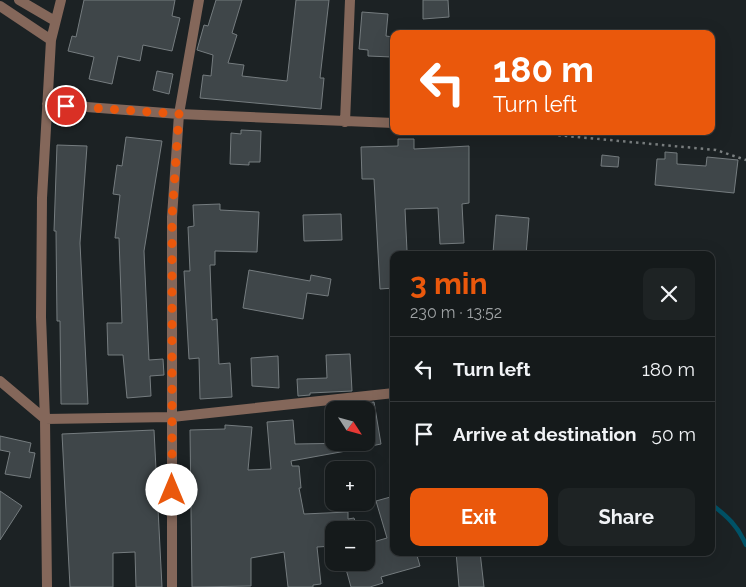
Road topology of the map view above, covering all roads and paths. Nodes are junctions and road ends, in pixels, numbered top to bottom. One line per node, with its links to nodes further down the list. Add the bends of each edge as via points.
1 (19, 0): 6 (street)
2 (62, 0): 6 (street)
3 (199, 0): 9 (street)
4 (350, 0): 10 (street)
5 (0, 6): 7 (street)
6 (55, 21): 7 (street)
7 (51, 40): 8 (street)
8 (47, 104): 9 (street); 17 (street, via 41,318)
9 (179, 114): 10 (street); 16 (street, via 172,217)
10 (345, 122): 11 (street)
11 (390, 123)
12 (557, 135): 13 (path, via 716,150)
13 (746, 160)
14 (0, 381): 17 (street)
15 (390, 393): 16 (street)
16 (172, 417): 17 (street); 19 (street)
17 (45, 419): 18 (street)
18 (47, 587)
19 (172, 587)

